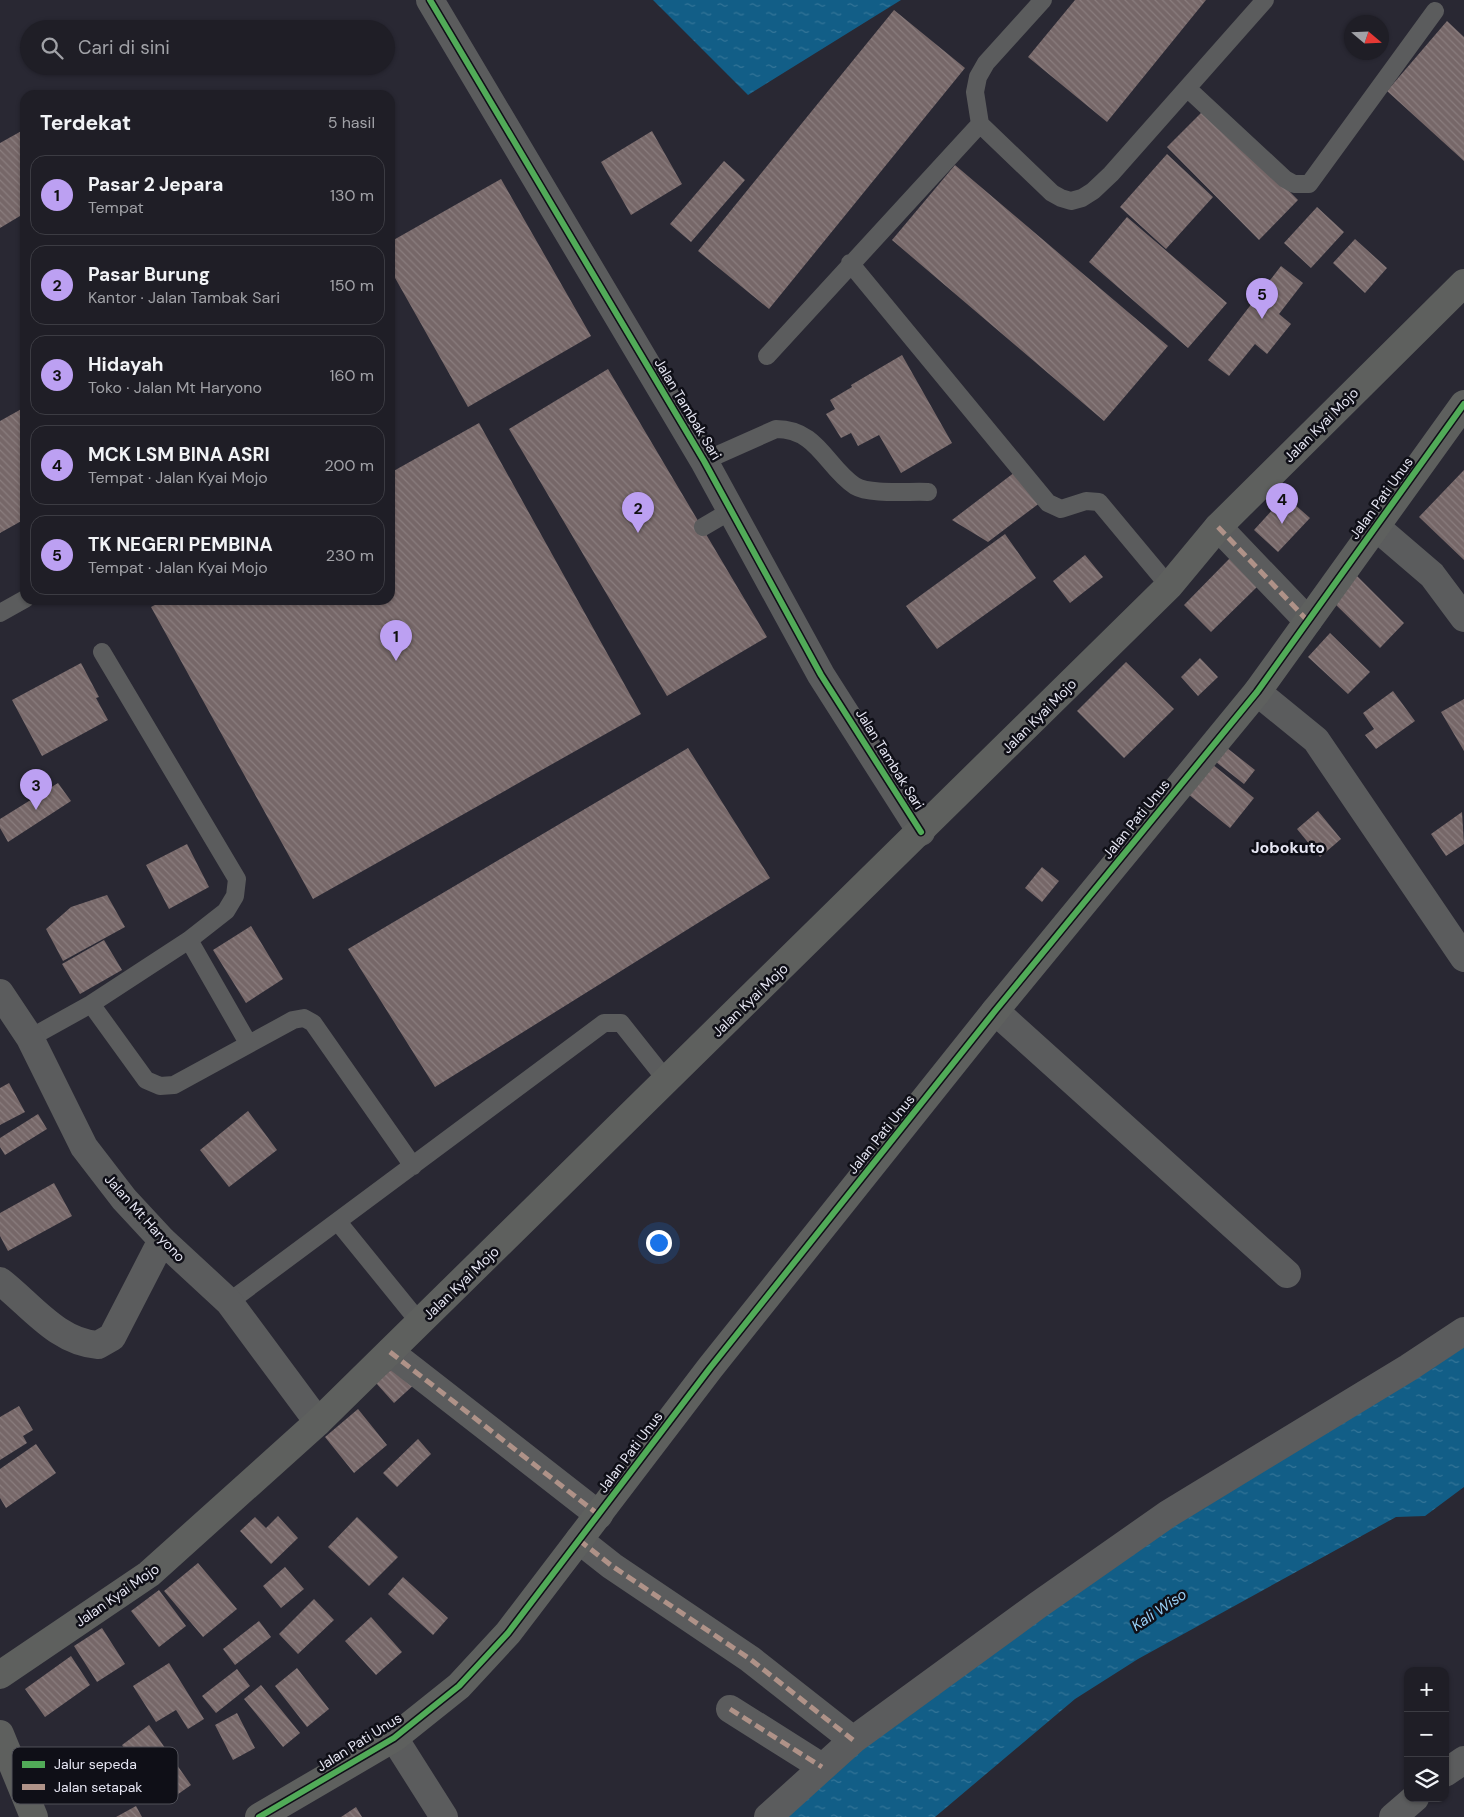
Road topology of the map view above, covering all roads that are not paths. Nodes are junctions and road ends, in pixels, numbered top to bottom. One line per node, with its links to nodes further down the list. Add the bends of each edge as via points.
1 (430, 0): 11 (street, Jalan Tambak Sari)
2 (1043, 0): 6 (lane, via 986,63 978,77 974,92)
3 (1265, 0): 5 (lane)
4 (1436, 12): 5 (lane, via 1309,184 1294,184 1285,179)
5 (1187, 88): 6 (lane, via 1093,191 1071,200 1052,193)
6 (980, 124): 7 (lane)
7 (850, 263): 9 (lane); 17 (lane, via 1048,503 1061,509 1086,501 1099,502)
8 (1464, 283): 15 (main road, Jalan Kyai Mojo)
9 (767, 356)
10 (1464, 404): 16 (main road, Jalan Pati Unus)
11 (704, 461): 12 (lane, via 776,429 788,429 814,444 855,485 867,491); 13 (street, Jalan Tambak Sari)
12 (928, 492)
13 (732, 510): 14 (lane); 24 (street, Jalan Tambak Sari, via 822,675)
14 (704, 527)
15 (1218, 527): 17 (main road, Jalan Kyai Mojo); 21 (street)
16 (1376, 527): 20 (street, via 1432,575); 21 (main road, Jalan Pati Unus)
17 (1169, 586): 24 (main road, Jalan Kyai Mojo)
18 (20, 602): 19 (lane)
19 (0, 613)
20 (1464, 618)
21 (1308, 621): 23 (main road, Jalan Pati Unus)
22 (102, 652): 25 (lane, via 237,879 235,896 226,911)
23 (1257, 692): 26 (street, via 1316,740); 29 (main road, Jalan Pati Unus)
24 (921, 832): 32 (main road, Jalan Kyai Mojo)
25 (189, 940): 28 (lane); 31 (lane)
26 (1464, 958)
27 (0, 993): 30 (street, Jalan Mt Haryono)
28 (91, 1004): 30 (lane); 31 (lane, via 146,1080 160,1086 174,1084)
29 (995, 1011): 36 (street); 43 (main road, Jalan Pati Unus, via 710,1368)
30 (30, 1038): 35 (street, Jalan Mt Haryono, via 84,1147 124,1199)
31 (248, 1043): 33 (lane, via 293,1020 304,1018 313,1023)
32 (667, 1081): 33 (lane, via 621,1023 604,1023); 39 (main road, Jalan Kyai Mojo)
33 (413, 1166): 34 (lane)
34 (338, 1222): 38 (lane); 39 (lane)
35 (162, 1240): 37 (street, via 112,1337 104,1344 89,1344 61,1333); 38 (street, Jalan Mt Haryono)
36 (1287, 1274)
37 (0, 1281)
38 (229, 1302): 42 (street, Jalan Mt Haryono)
39 (420, 1322): 41 (main road, Jalan Kyai Mojo)
40 (1464, 1331): 49 (street, via 1168,1514)
41 (390, 1352): 42 (main road, Jalan Kyai Mojo); 43 (street)
42 (318, 1422): 45 (main road, Jalan Kyai Mojo, via 149,1574)
43 (599, 1515): 44 (main road, Jalan Pati Unus)
44 (579, 1540): 48 (main road, Jalan Pati Unus, via 508,1633 459,1686); 49 (street, via 750,1659)
45 (0, 1675)
46 (730, 1709): 52 (street)
47 (0, 1734): 51 (main road)
48 (394, 1738): 57 (main road, Jalan Pati Unus); 58 (street)
49 (853, 1740): 52 (street)
50 (1464, 1760): 53 (street)
51 (12, 1763)
52 (822, 1767): 59 (street)
53 (1449, 1770)
54 (1411, 1802): 60 (street)
55 (29, 1804): 56 (main road)
56 (34, 1817)
57 (259, 1817)
58 (444, 1817)
59 (768, 1817)
60 (1394, 1817)

